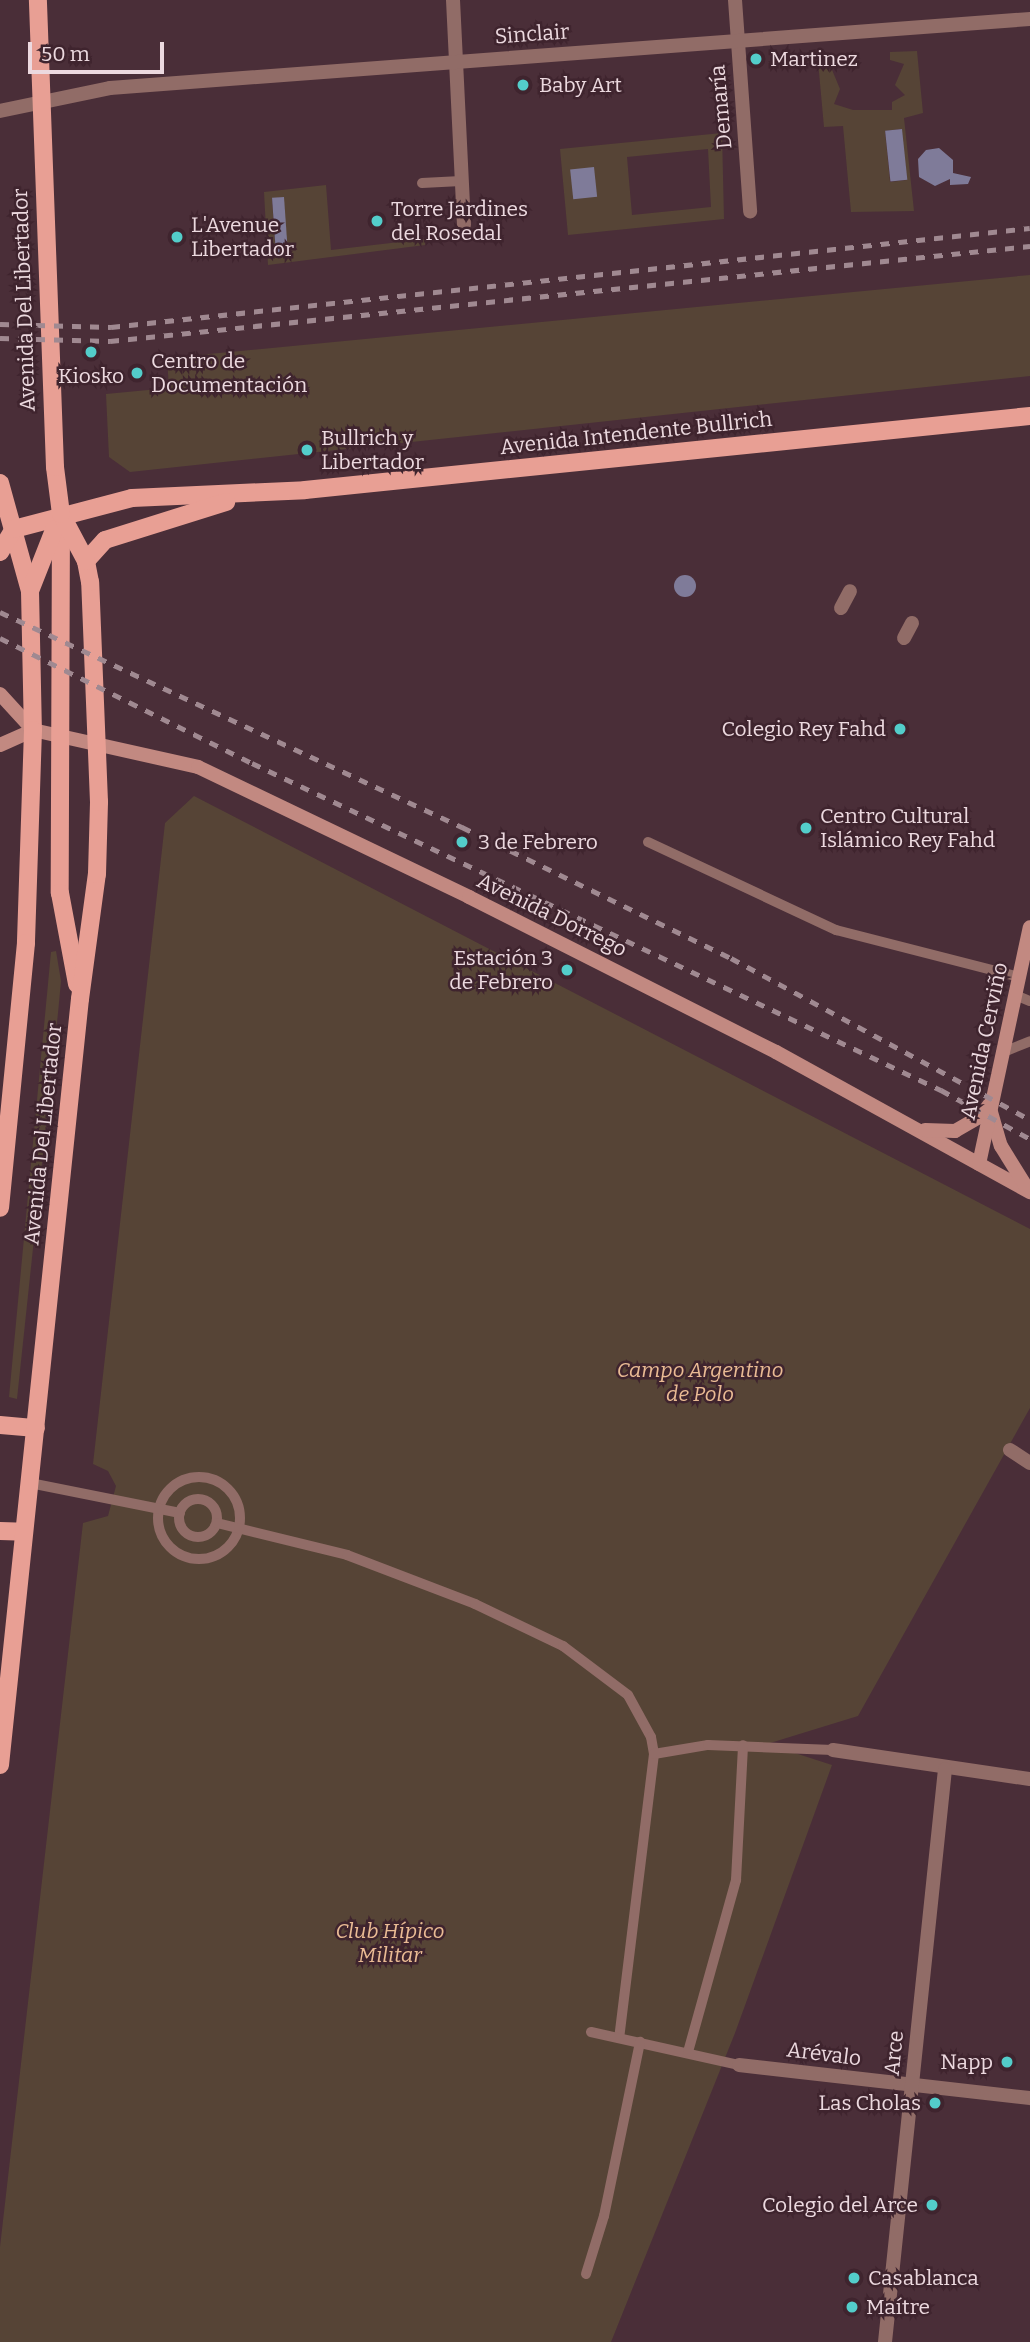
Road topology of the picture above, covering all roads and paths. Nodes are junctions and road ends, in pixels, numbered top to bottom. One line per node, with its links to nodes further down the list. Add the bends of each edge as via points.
1 (38, 0): 7 (main road, Avenida Del Libertador)
2 (453, 0): 6 (street)
3 (735, 0): 5 (street, Demaría)
4 (1030, 19): 5 (street, Sinclair)
5 (736, 40): 6 (street, Sinclair); 11 (street, Demaría)
6 (454, 61): 7 (street, Sinclair, via 110,88); 9 (street)
7 (38, 101): 8 (street, Sinclair); 16 (main road, Avenida Del Libertador, via 48,350)
8 (0, 111)
9 (461, 181): 10 (lane); 12 (street)
10 (422, 183)
11 (750, 211)
12 (464, 225)
13 (1030, 416): 15 (main road, Avenida Intendente Bullrich)
14 (0, 483): 17 (main road, Avenida Del Libertador)
15 (246, 495): 16 (main road, Avenida Intendente Bullrich, via 132,498); 19 (main road, Avenida Intendente Bullrich, via 105,540)
16 (61, 514): 17 (main road, Avenida Intendente Bullrich); 19 (main road, Avenida Del Libertador); 20 (main road, Avenida Del Libertador); 27 (main road)
17 (14, 530): 18 (main road); 20 (main road, Avenida Del Libertador)
18 (0, 552)
19 (86, 561): 28 (main road, Avenida Del Libertador)
20 (30, 591): 26 (main road, Avenida Del Libertador)
21 (850, 592): 22 (street)
22 (841, 608)
23 (912, 623): 24 (street)
24 (904, 638)
25 (0, 694): 26 (main road)
26 (33, 730): 27 (main road, Avenida Dorrego); 29 (main road); 42 (main road, Avenida Del Libertador, via 26,943)
27 (60, 735): 28 (main road, Avenida Dorrego); 34 (main road, via 60,893)
28 (99, 742): 34 (main road, Avenida Del Libertador, via 97,874); 39 (main road, Avenida Dorrego, via 198,767 574,948)
29 (0, 745)
30 (648, 842): 32 (lane, via 836,930)
31 (1030, 927): 32 (main road, Avenida Cerviño)
32 (1019, 977): 33 (main road, Avenida Cerviño)
33 (1015, 995): 35 (lane); 37 (main road, Avenida Cerviño)
34 (80, 999): 44 (main road, Avenida Del Libertador)
35 (1030, 1001)
36 (1030, 1041): 37 (lane)
37 (1001, 1054): 38 (main road, Avenida Cerviño)
38 (990, 1104): 39 (main road, via 981,1116 955,1131); 40 (main road, Avenida Cerviño); 41 (main road, via 1001,1146)
39 (916, 1128): 40 (main road, Avenida Dorrego)
40 (979, 1164): 41 (main road, Avenida Dorrego)
41 (1030, 1192)
42 (0, 1208)
43 (0, 1425): 44 (main road)
44 (36, 1428): 48 (main road, Avenida Del Libertador)
45 (1010, 1450): 46 (street)
46 (1030, 1463)
47 (208, 1478): 49 (lane); 50 (lane, via 183,1480 163,1496); 53 (lane, via 230,1492 240,1517)
48 (30, 1483): 50 (lane); 55 (main road, Avenida Del Libertador)
49 (204, 1499): 51 (lane, via 185,1504); 52 (lane, via 212,1504)
50 (159, 1508): 51 (lane); 57 (lane, via 163,1538)
51 (180, 1513): 56 (lane, via 185,1532)
52 (217, 1523): 53 (lane); 56 (lane, via 212,1532)
53 (238, 1530): 57 (lane, via 223,1550 212,1556); 60 (lane, via 347,1555 410,1577 563,1646 628,1695 651,1737)
54 (0, 1531): 55 (main road)
55 (24, 1532): 61 (main road, Avenida Del Libertador)
56 (193, 1537): 57 (lane)
57 (187, 1557)
58 (743, 1745): 59 (lane); 60 (lane, via 708,1745); 67 (lane, via 736,1880)
59 (833, 1750): 62 (street)
60 (654, 1754): 65 (lane)
61 (0, 1765)
62 (945, 1769): 63 (street); 69 (street, Arce)
63 (1030, 1779)
64 (591, 2032): 65 (lane)
65 (619, 2038): 66 (lane)
66 (640, 2042): 67 (lane); 71 (lane, via 604,2216)
67 (688, 2052): 68 (lane)
68 (739, 2065): 69 (street, Arévalo)
69 (912, 2085): 70 (street, Arévalo); 72 (street, Arce)
70 (1030, 2098)
71 (586, 2274)
72 (885, 2342)

